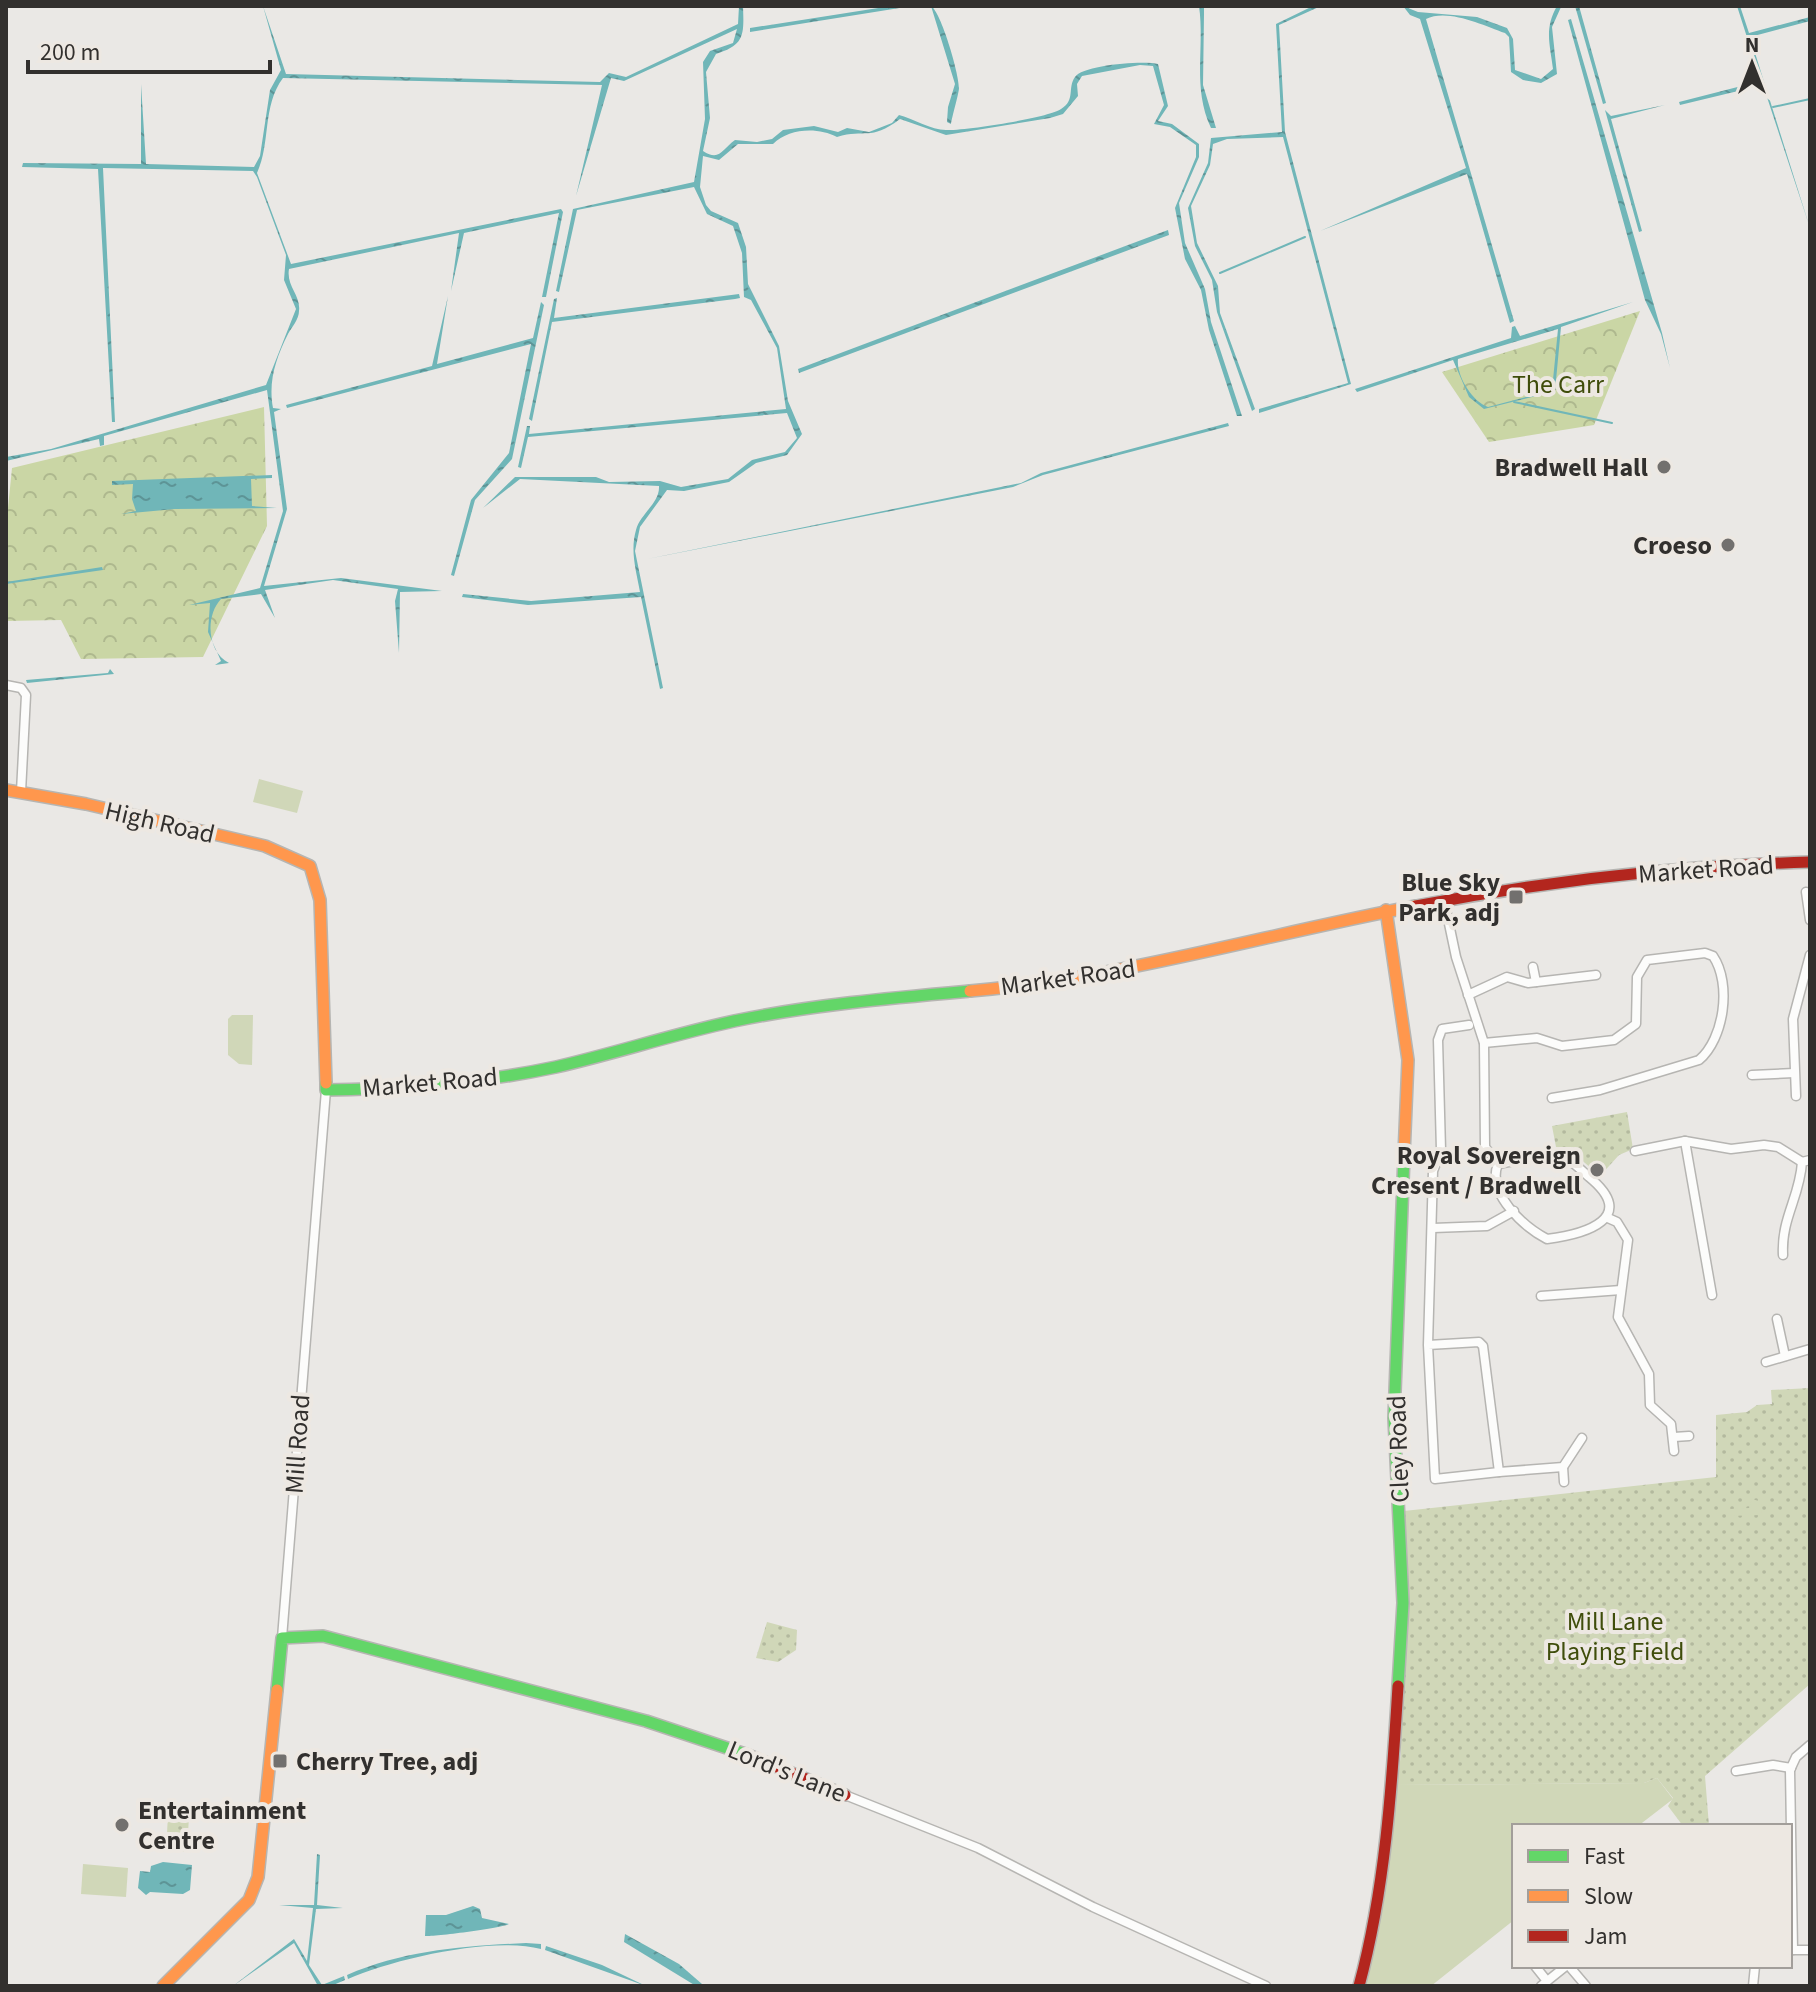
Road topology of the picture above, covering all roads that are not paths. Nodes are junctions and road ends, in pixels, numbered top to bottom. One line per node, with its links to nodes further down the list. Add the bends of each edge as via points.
1 (6, 685): 3 (street, via 21,688 26,695)
2 (6, 790): 3 (street, High Road)
3 (21, 792): 5 (street, High Road, via 241,841 290,854)
4 (1810, 862): 7 (street, Market Road, via 1537,883)
5 (310, 866): 21 (street, Mill Road, via 320,900)
6 (1806, 892): 9 (street)
7 (1444, 900): 8 (street, Market Road); 14 (street)
8 (1386, 910): 21 (street, Market Road, via 1052,984 886,998 735,1021 496,1077 396,1089); 58 (street, Cley Road, via 1408,1060 1394,1418 1403,1603 1392,1782)
9 (1810, 920)
10 (1810, 955): 15 (street)
11 (1533, 967): 13 (street)
12 (1596, 975): 13 (street)
13 (1536, 982): 14 (street, via 1507,977)
14 (1468, 995): 18 (street)
15 (1797, 1001): 16 (street); 19 (street)
16 (1810, 1002)
17 (1469, 1025): 30 (street, via 1439,1032 1441,1150 1433,1171)
18 (1484, 1043): 23 (street, via 1537,1038 1562,1046 1614,1040 1636,1024 1637,977 1647,960 1713,956 1722,976 1721,1020 1706,1054 1600,1090); 27 (street, via 1485,1147)
19 (1794, 1073): 20 (street); 22 (street)
20 (1752, 1075)
21 (326, 1090): 47 (street, Mill Road)
22 (1796, 1096)
23 (1552, 1098)
24 (1685, 1141): 25 (street); 26 (street, via 1731,1149 1778,1147); 33 (street)
25 (1635, 1151)
26 (1806, 1161): 31 (street, via 1785,1218)
27 (1498, 1164): 28 (street, via 1496,1186); 29 (street, via 1560,1155 1606,1193)
28 (1514, 1211): 29 (street, via 1547,1239); 30 (street, via 1487,1226)
29 (1608, 1218): 32 (street, via 1628,1240)
30 (1433, 1228): 36 (street)
31 (1783, 1255)
32 (1621, 1290): 34 (street); 41 (street, via 1618,1317 1649,1374 1650,1405 1671,1424)
33 (1712, 1295)
34 (1541, 1296)
35 (1777, 1319): 38 (street)
36 (1428, 1345): 45 (street, via 1483,1346); 45 (street, via 1435,1479)
37 (1810, 1349): 38 (street)
38 (1785, 1356): 39 (street)
39 (1766, 1362)
40 (1689, 1436): 41 (street)
41 (1674, 1437): 43 (street)
42 (1582, 1438): 44 (street)
43 (1674, 1451)
44 (1563, 1467): 45 (street); 46 (street)
45 (1499, 1472)
46 (1564, 1482)
47 (282, 1638): 51 (street, Lord's Lane, via 323,1636 646,1721 727,1746); 56 (street, Mill Road, via 258,1877 249,1900)
48 (1810, 1745): 49 (street)
49 (1791, 1768): 50 (street); 52 (street)
50 (1736, 1771)
51 (845, 1795): 57 (street, Lord's Lane, via 978,1848)
52 (1791, 1824)
53 (1565, 1968): 55 (street)
54 (1570, 1968): 59 (street)
55 (1544, 1984)
56 (163, 1986)
57 (1266, 1986)
58 (1359, 1986)
59 (1586, 1986)

